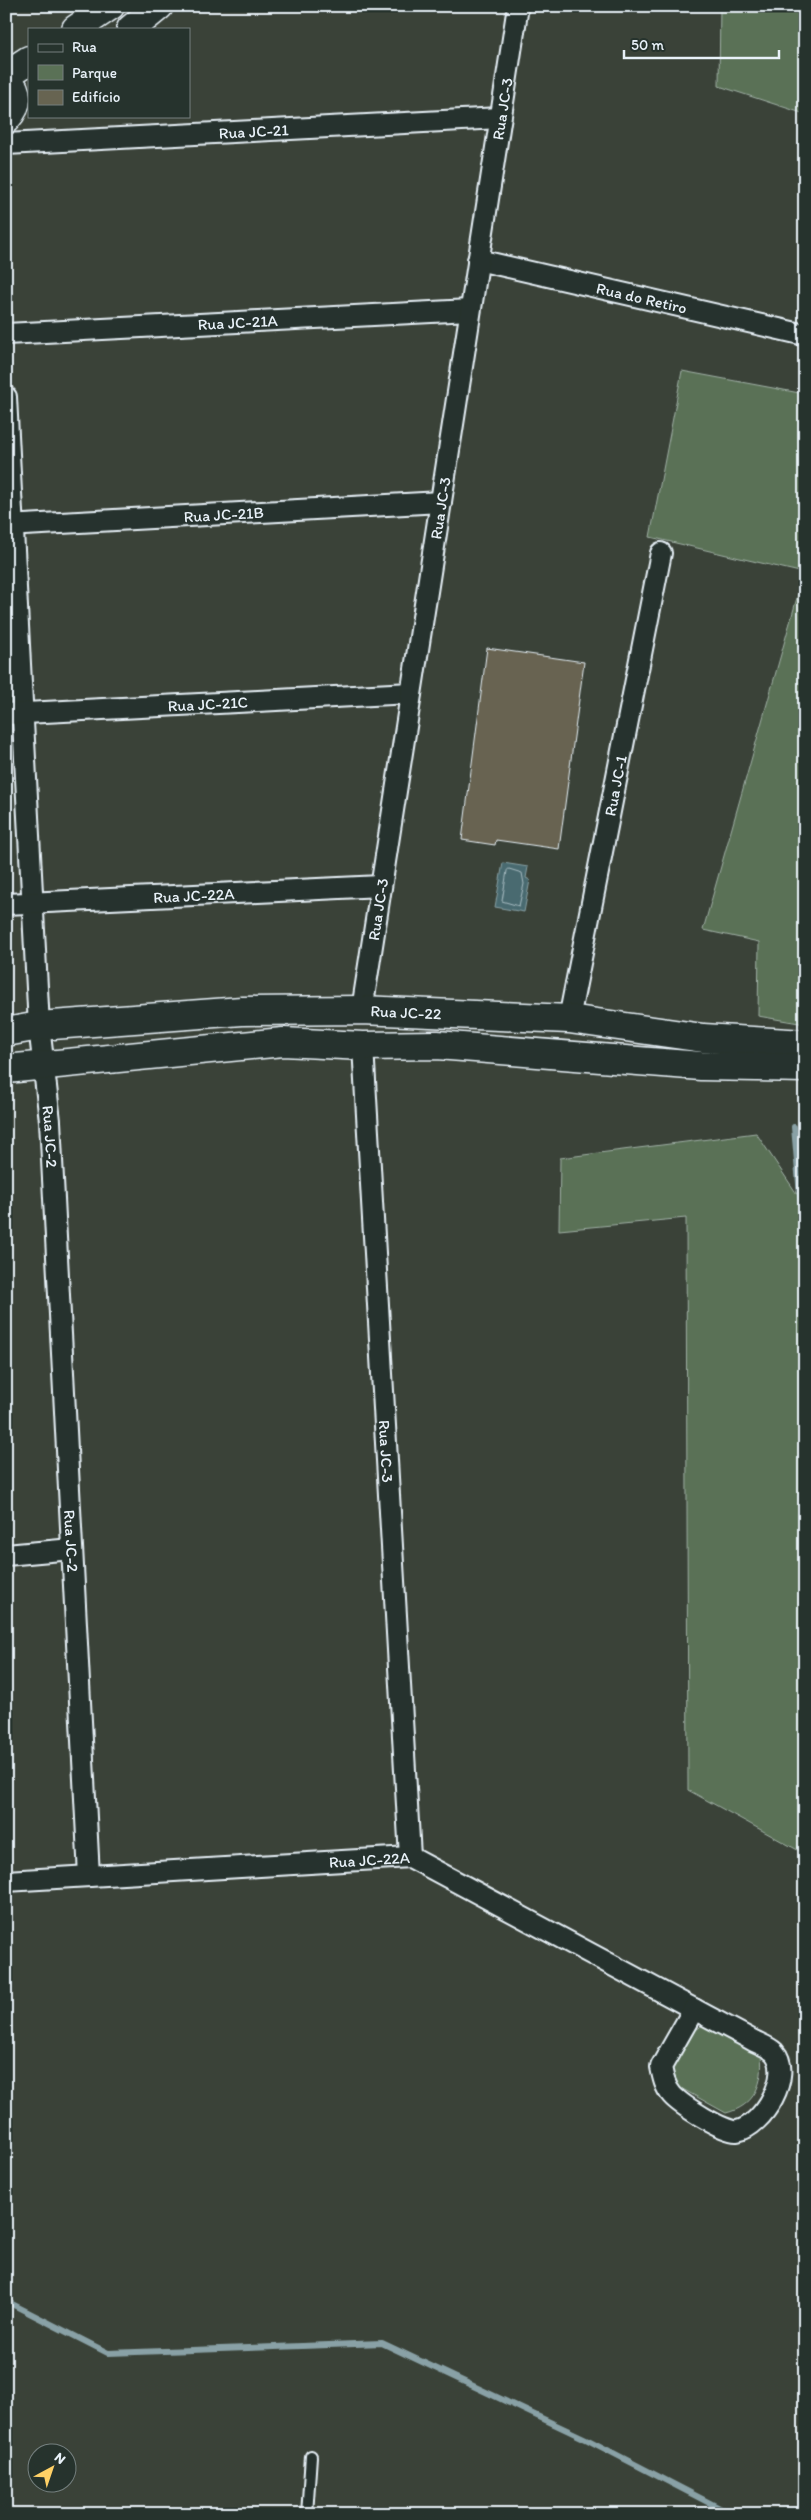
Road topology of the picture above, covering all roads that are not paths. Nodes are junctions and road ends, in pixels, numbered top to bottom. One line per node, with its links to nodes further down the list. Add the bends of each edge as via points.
1 (110, 6): 4 (main road)
2 (159, 6): 5 (main road)
3 (518, 6): 8 (street, Rua JC-3)
4 (77, 28)
5 (132, 28)
6 (28, 62): 7 (main road)
7 (13, 92)
8 (500, 118): 9 (street, Rua JC-21); 10 (street, Rua JC-3)
9 (6, 144)
10 (478, 260): 11 (street, Rua JC-3); 13 (street, Rua do Retiro)
11 (470, 310): 12 (street, Rua JC-21A); 15 (street, Rua JC-3)
12 (6, 334)
13 (805, 335)
14 (6, 397): 16 (street, Rua JC-2)
15 (440, 502): 16 (street, Rua JC-21B); 18 (street, Rua JC-3)
16 (10, 525): 19 (street, Rua JC-2)
17 (661, 554): 24 (street, Rua JC-1)
18 (411, 693): 19 (street, Rua JC-21C); 20 (street, Rua JC-3)
19 (15, 714): 21 (street, Rua JC-2)
20 (381, 886): 21 (street, Rua JC-22A); 23 (street, Rua JC-3)
21 (33, 902): 22 (street, Rua JC-22A); 25 (street, Rua JC-2)
22 (6, 904)
23 (362, 1010): 24 (main road, Rua JC-22); 25 (main road, Rua JC-22, via 242,1012)
24 (570, 1019): 27 (main road, Rua JC-22)
25 (39, 1026): 26 (main road, Rua JC-22); 30 (street, Rua JC-2)
26 (6, 1032)
27 (703, 1038): 28 (main road, Rua JC-22); 31 (main road)
28 (805, 1044)
29 (363, 1046): 30 (main road, Rua JC-22, via 283,1042); 31 (main road, Rua JC-22, via 437,1045); 36 (street, Rua JC-3)
30 (44, 1065): 33 (main road, Rua JC-22); 34 (street, Rua JC-2, via 50,1121)
31 (700, 1066): 32 (main road, Rua JC-22)
32 (805, 1068)
33 (6, 1069)
34 (72, 1549): 35 (street); 37 (street, Rua JC-2)
35 (6, 1555)
36 (410, 1857): 37 (street, Rua JC-22A); 39 (street, Rua JC-22A)
37 (89, 1876): 38 (street, Rua JC-22A)
38 (6, 1881)
39 (694, 2009): 39 (street, Rua JC-22A, via 773,2051 782,2065 780,2084 770,2102 750,2125 737,2131 721,2128 672,2096 665,2085 661,2067)
40 (312, 2456): 41 (lane)
41 (307, 2514)

